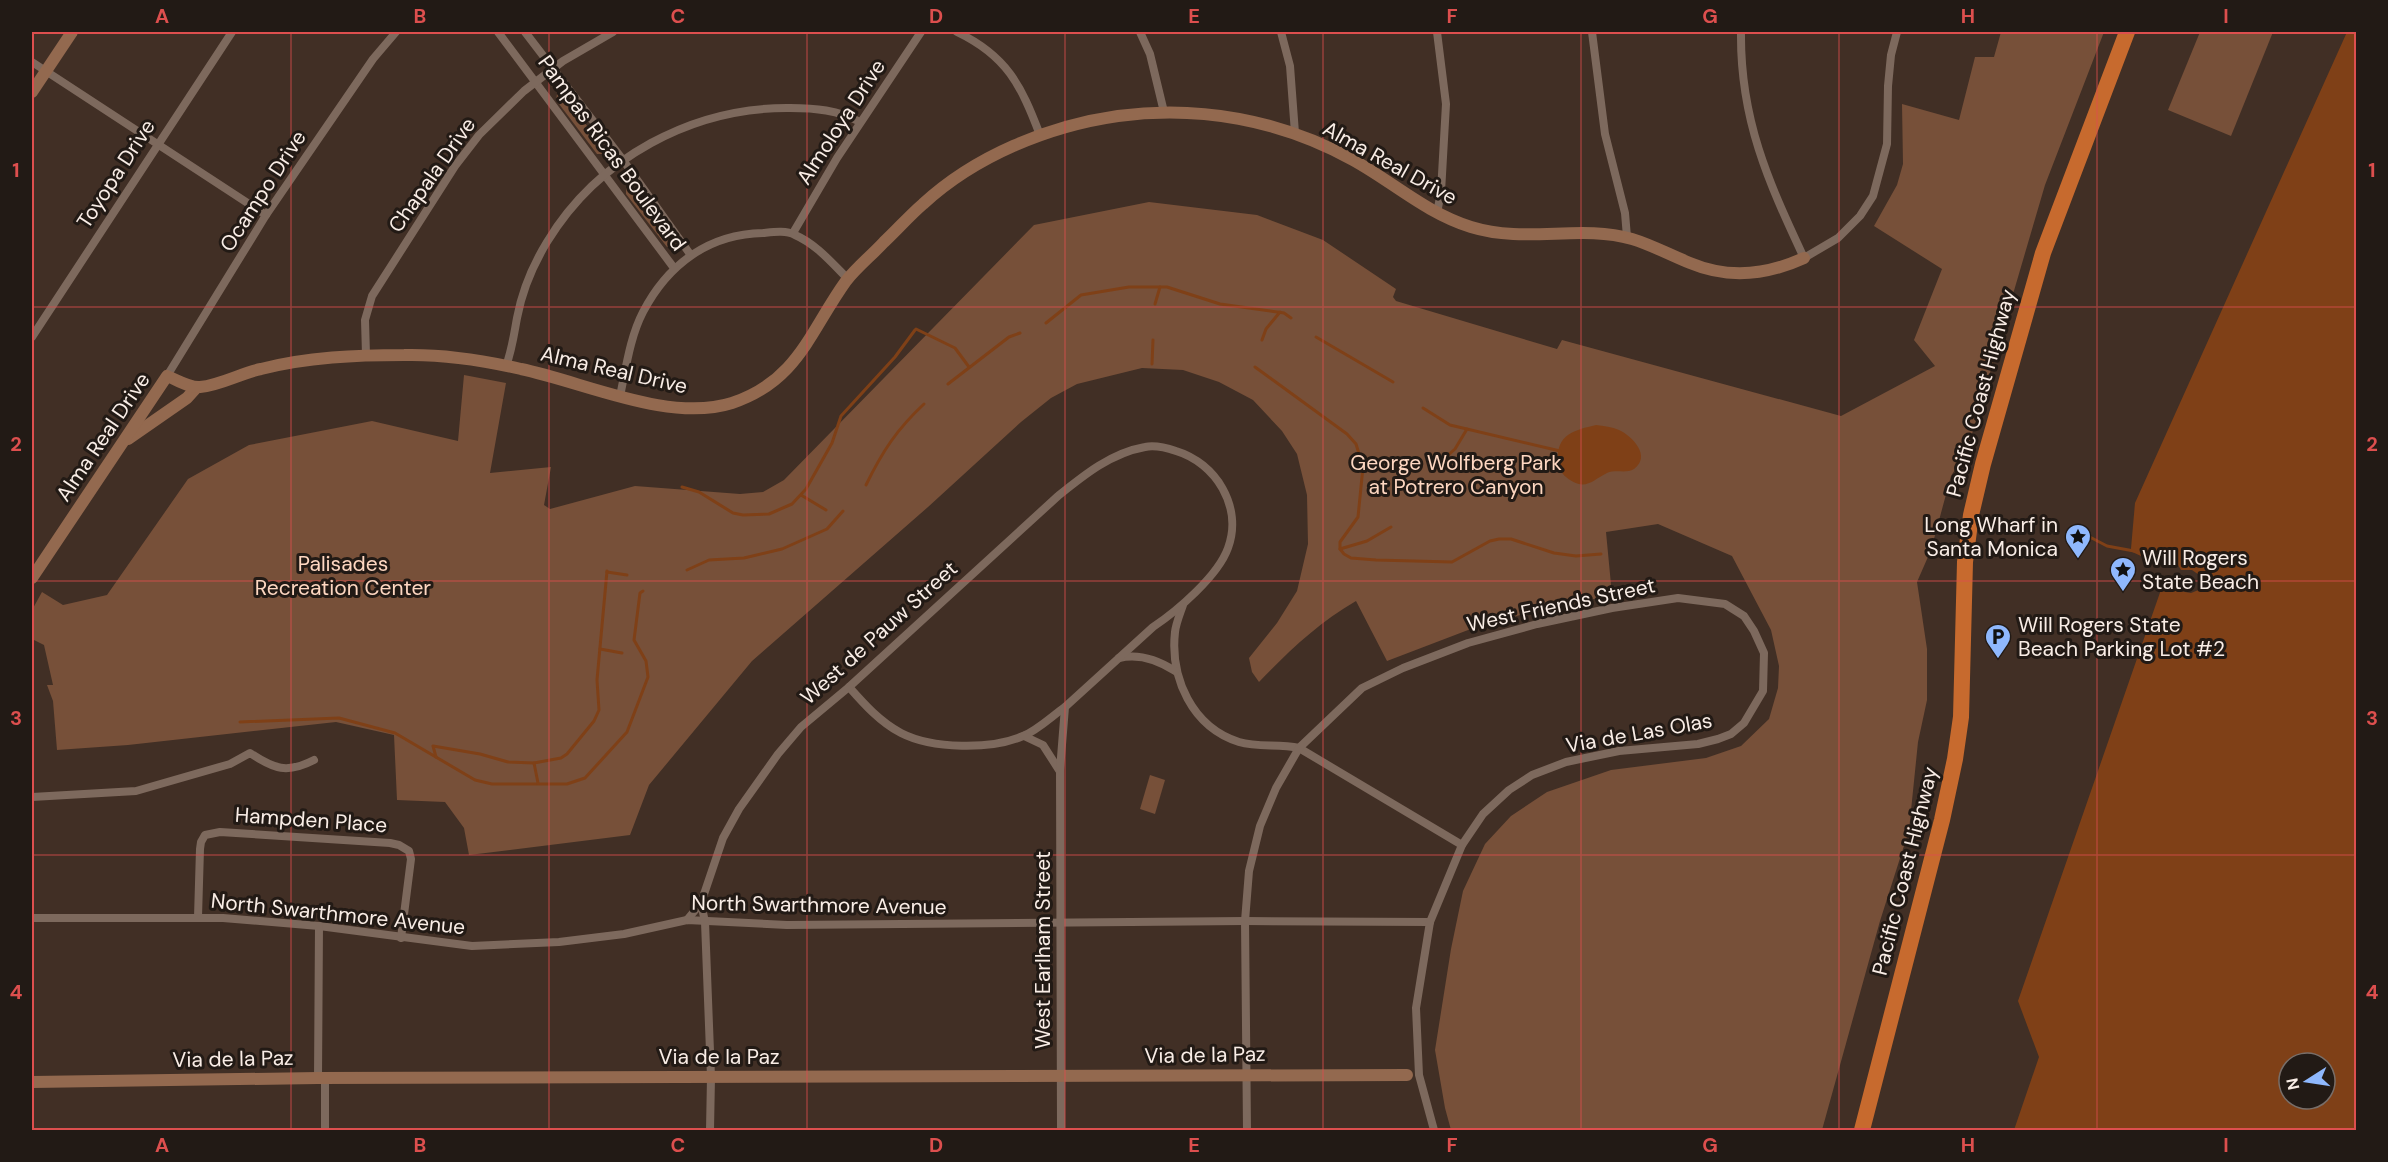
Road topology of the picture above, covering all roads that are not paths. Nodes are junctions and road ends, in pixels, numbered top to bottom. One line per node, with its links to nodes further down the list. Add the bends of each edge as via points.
1 (72, 32): 18 (street)
2 (232, 32): 25 (street, Toyopa Drive)
3 (396, 32): 29 (street, Ocampo Drive, via 373,58)
4 (498, 32): 19 (street, Pampas Ricas Boulevard)
5 (525, 32): 17 (street, Pampas Ricas Boulevard)
6 (613, 32): 17 (street, Chapala Drive)
7 (921, 32): 22 (street, Almoloya Drive)
8 (957, 32): 24 (street, via 1010,71)
9 (1140, 32): 21 (street, via 1150,54)
10 (1281, 32): 23 (street, via 1290,66)
11 (1437, 32): 28 (street, via 1446,104)
12 (1592, 32): 31 (street, via 1605,134)
13 (1741, 32): 33 (street, via 1753,134 1765,174)
14 (1897, 32): 33 (street, via 1888,86 1887,144 1873,196 1838,238)
15 (2127, 32): 77 (highway, Pacific Coast Highway, via 2043,253 1983,464 1965,562 1961,717 1955,759)
16 (32, 62): 18 (street)
17 (554, 69): 19 (street, Chapala Drive); 26 (street, Pampas Ricas Boulevard)
18 (46, 73): 20 (street); 25 (street)
19 (537, 81): 27 (street, Pampas Ricas Boulevard); 37 (street, Chapala Drive, via 479,135 455,166 372,296 365,320)
20 (32, 92)
21 (1164, 112): 23 (street, Alma Real Drive, via 1248,120); 24 (street, Alma Real Drive, via 1117,116)
22 (860, 122): 26 (street, via 835,111 801,108 724,115 669,133); 30 (street, Almoloya Drive)
23 (1295, 133): 28 (street, Alma Real Drive, via 1353,160)
24 (1040, 135): 35 (street, Alma Real Drive, via 958,176 925,202)
25 (158, 144): 29 (street); 36 (street, Toyopa Drive)
26 (624, 160): 27 (street); 32 (street, Pampas Ricas Boulevard)
27 (605, 173): 34 (street, Pampas Ricas Boulevard); 38 (street, via 566,213 542,252 523,293)
28 (1437, 213): 31 (street, Alma Real Drive, via 1455,222 1500,233)
29 (266, 215): 39 (street, Ocampo Drive)
30 (793, 233): 32 (street, via 740,235); 35 (street, via 815,247)
31 (1628, 237): 33 (street, Alma Real Drive, via 1691,263 1734,274 1772,270)
32 (690, 254): 34 (street)
33 (1804, 258)
34 (674, 268): 41 (street, via 642,313)
35 (848, 279): 41 (street, Alma Real Drive, via 802,354 760,390 731,403 700,409)
36 (32, 337)
37 (366, 355): 38 (street, Alma Real Drive, via 412,354); 40 (street, Alma Real Drive, via 262,368)
38 (506, 366): 41 (street, Alma Real Drive)
39 (167, 376): 40 (street, Alma Real Drive); 42 (street, Alma Real Drive)
40 (196, 388): 42 (street)
41 (620, 396)
42 (122, 444): 43 (street, Alma Real Drive)
43 (32, 578)
44 (1183, 603): 46 (street); 47 (street, via 1175,631); 48 (street, West de Pauw Street, via 1222,563 1233,531 1231,512 1217,477 1202,463 1184,453 1148,446 1088,471)
45 (1764, 652): 51 (street, West Friends Street, via 1744,616 1725,604 1678,598 1612,608 1468,643 1403,668 1362,688); 55 (street, Via de Las Olas, via 1763,691 1744,723 1731,734 1698,744 1619,751 1566,762 1532,775 1509,789 1483,814)
46 (1119, 658): 47 (street, via 1145,657); 49 (street)
47 (1172, 669): 51 (street, via 1189,704 1218,731 1239,742)
48 (849, 687): 50 (street, via 874,715 901,733 935,745 985,745); 56 (street, West de Pauw Street, via 801,727 756,784 723,838)
49 (1065, 707): 50 (street); 53 (street, West Earlham Street)
50 (1024, 736): 53 (street, via 1043,745)
51 (1299, 748): 55 (street); 60 (street, West Friends Street, via 1260,826 1248,871)
52 (314, 760): 54 (street, via 285,768 250,753 230,764 136,791)
53 (1060, 770): 63 (street, West Earlham Street)
54 (32, 797)
55 (1462, 844): 62 (street, Via de Las Olas)
56 (701, 903): 59 (street); 61 (street)
57 (198, 917): 58 (street, North Swarthmore Avenue); 64 (street, North Swarthmore Avenue); 65 (street, Hampden Place, via 201,842 205,835 390,843 409,851 411,859)
58 (32, 918)
59 (687, 920): 61 (street, North Swarthmore Avenue); 65 (street, North Swarthmore Avenue, via 624,934 560,942 472,946)
60 (1245, 921): 62 (street, North Swarthmore Avenue); 63 (street, North Swarthmore Avenue); 66 (street, West Friends Street)
61 (705, 922): 63 (street, North Swarthmore Avenue); 68 (street)
62 (1430, 922): 76 (street, Via de Las Olas, via 1416,1008 1419,1075)
63 (1062, 924): 69 (street, West Earlham Street)
64 (319, 926): 65 (street, North Swarthmore Avenue); 70 (street)
65 (400, 938)
66 (1247, 1074): 67 (street, Via de la Paz); 69 (street, Via de la Paz); 75 (street, West Friends Street)
67 (1407, 1075)
68 (711, 1077): 69 (street, Via de la Paz); 70 (street, Via de la Paz); 73 (street)
69 (1061, 1077): 74 (street, West Earlham Street)
70 (322, 1078): 71 (street, Via de la Paz); 72 (street)
71 (32, 1082)
72 (325, 1131)
73 (710, 1131)
74 (1061, 1131)
75 (1247, 1131)
76 (1434, 1131)
77 (1862, 1131)

